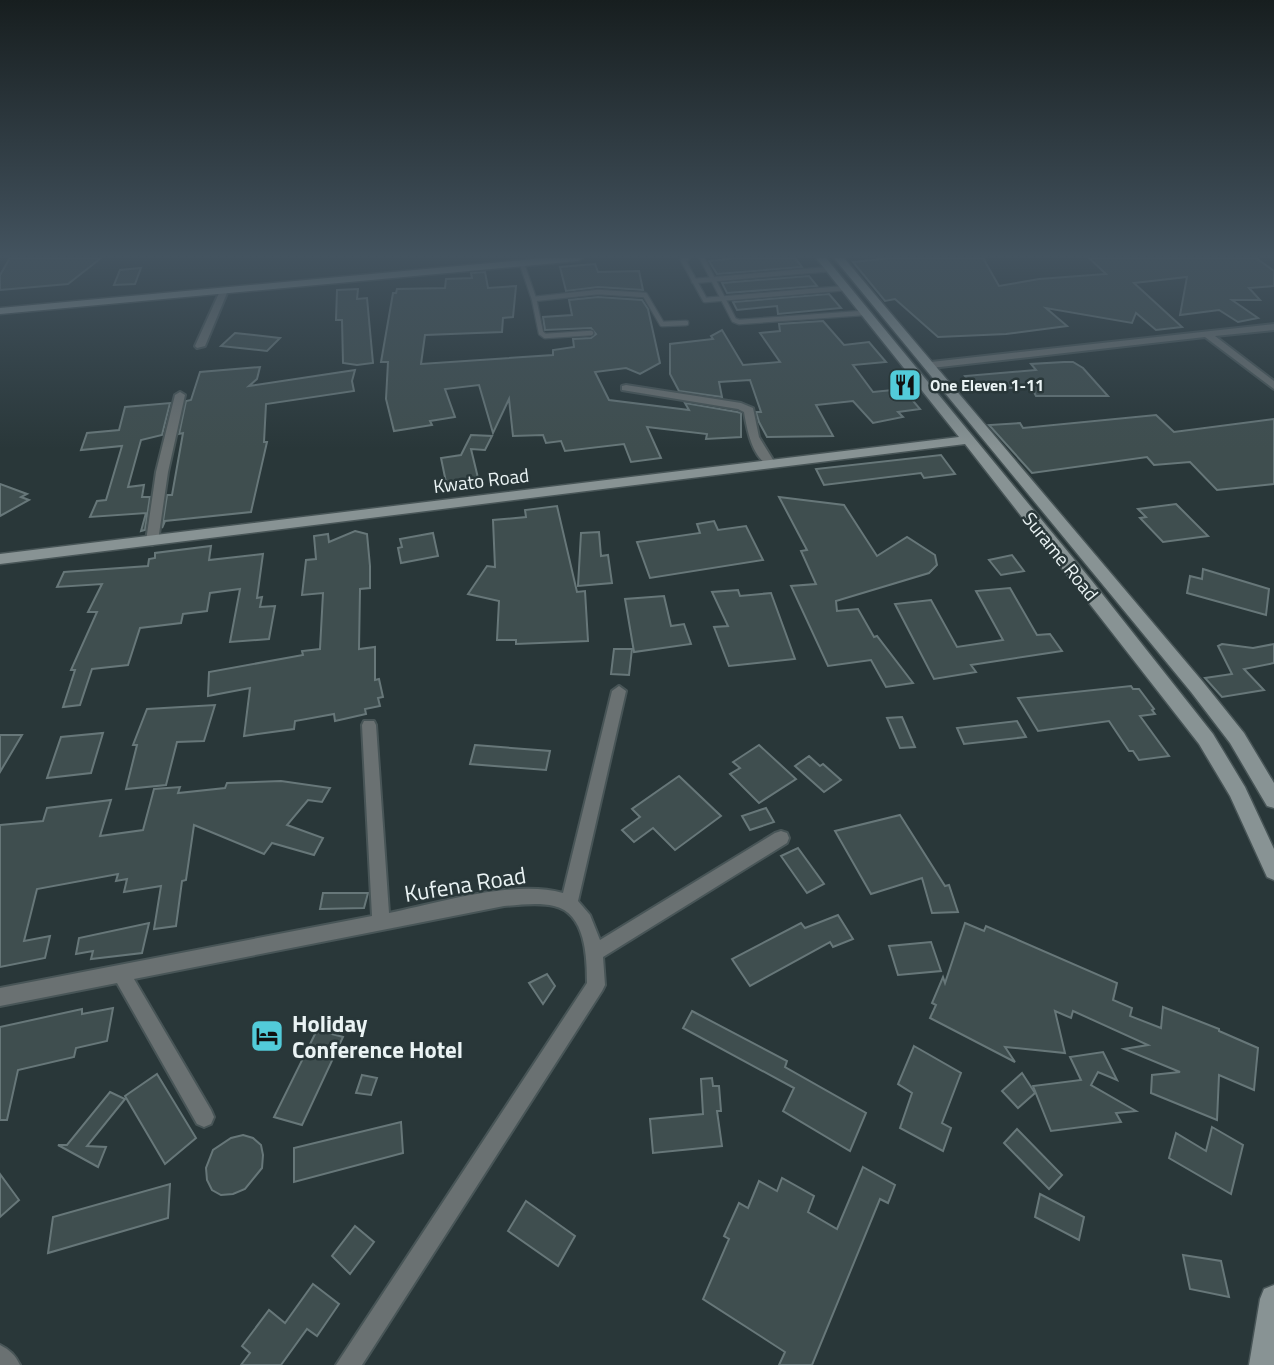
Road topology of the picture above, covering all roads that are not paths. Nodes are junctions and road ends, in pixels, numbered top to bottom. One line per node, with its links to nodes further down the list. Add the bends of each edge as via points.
1 (211, 322): 10 (street)
2 (539, 322): 8 (lane, via 545,336)
3 (661, 322): 6 (lane)
4 (870, 322): 15 (street, Surame Road)
5 (889, 322): 11 (street, Surame Road)
6 (686, 323)
7 (1274, 327): 9 (street)
8 (592, 332)
9 (1205, 333): 11 (street); 12 (street)
10 (200, 346)
11 (931, 365): 21 (street, Surame Road, via 1198,687 1237,738)
12 (1274, 386)
13 (626, 388): 16 (street, via 741,405 749,410 754,437)
14 (180, 394): 17 (street)
15 (967, 440): 16 (street, Kwato Road); 23 (street, Surame Road, via 1206,739 1238,793)
16 (770, 463): 17 (street, Kwato Road)
17 (152, 541): 18 (street, Kwato Road)
18 (0, 559)
19 (619, 691): 24 (street)
20 (369, 725): 25 (street)
21 (1274, 800)
22 (781, 838): 26 (street)
23 (1274, 871)
24 (569, 904): 25 (street, Kufena Road, via 544,898 503,898); 26 (street, via 587,927)
25 (381, 922): 27 (street, Kufena Road)
26 (596, 953): 33 (street, via 596,985)
27 (121, 973): 28 (street, Kufena Road); 29 (street)
28 (0, 997)
29 (204, 1117)
30 (1274, 1300): 34 (street)
31 (0, 1357): 32 (street)
32 (8, 1365)
33 (348, 1365)
34 (1264, 1365)

